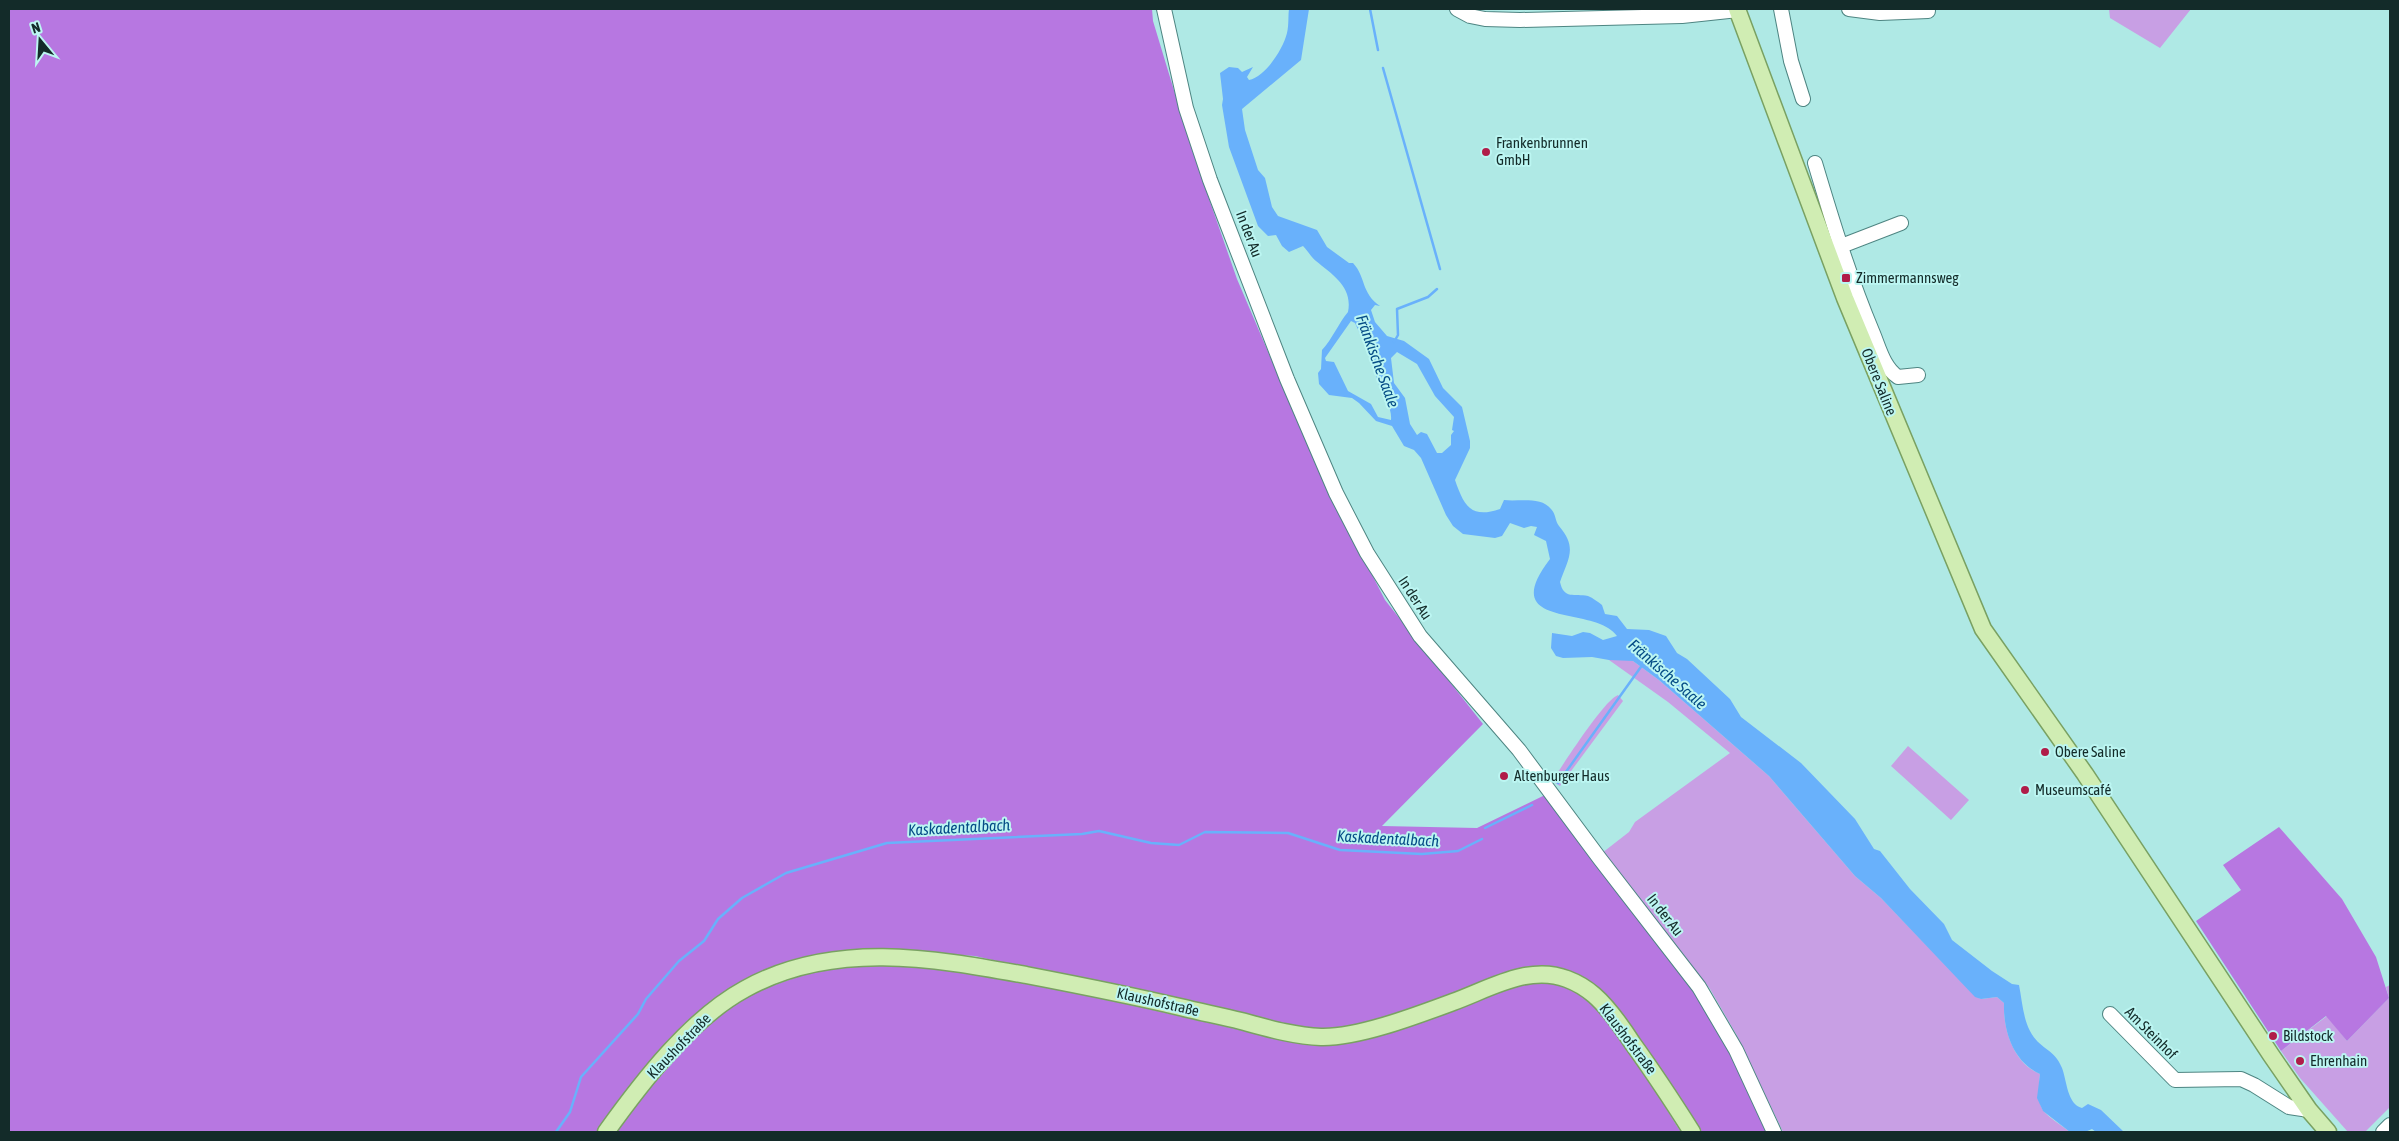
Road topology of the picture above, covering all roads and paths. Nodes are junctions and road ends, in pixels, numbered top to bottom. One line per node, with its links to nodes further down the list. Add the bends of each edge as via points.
1 (1164, 9): 18 (street, In der Au, via 1186,108 1210,180 1287,380 1366,553 1420,636 1519,750 1699,987 1736,1050)
2 (1458, 9): 7 (street, via 1470,16)
3 (1737, 9): 7 (street, via 1672,16); 11 (main road, Obere Saline)
4 (1781, 9): 8 (street, via 1791,61)
5 (1849, 9): 6 (street, via 1880,13)
6 (1928, 11)
7 (1486, 14)
8 (1803, 99)
9 (1815, 163): 11 (street, Obere Saline)
10 (1902, 223): 11 (street)
11 (1834, 249): 12 (street, Obere Saline, via 1888,368 1898,377); 14 (main road, Obere Saline, via 1901,434 1983,629 2085,774)
12 (1918, 375)
13 (2110, 1014): 14 (street, Am Steinhof, via 2175,1080 2241,1079 2288,1107)
14 (2309, 1110): 19 (main road, Obere Saline)
15 (2390, 1125): 20 (street)
16 (606, 1132): 17 (main road, Klaushofstraße, via 633,1095 701,1020 746,988 811,965 885,956 946,961 1023,975 1109,991 1265,1028 1322,1037 1361,1032 1520,976 1545,974 1566,979 1593,994 1620,1025)
17 (1692, 1132)
18 (1774, 1132)
19 (2328, 1132)
20 (2383, 1132)

